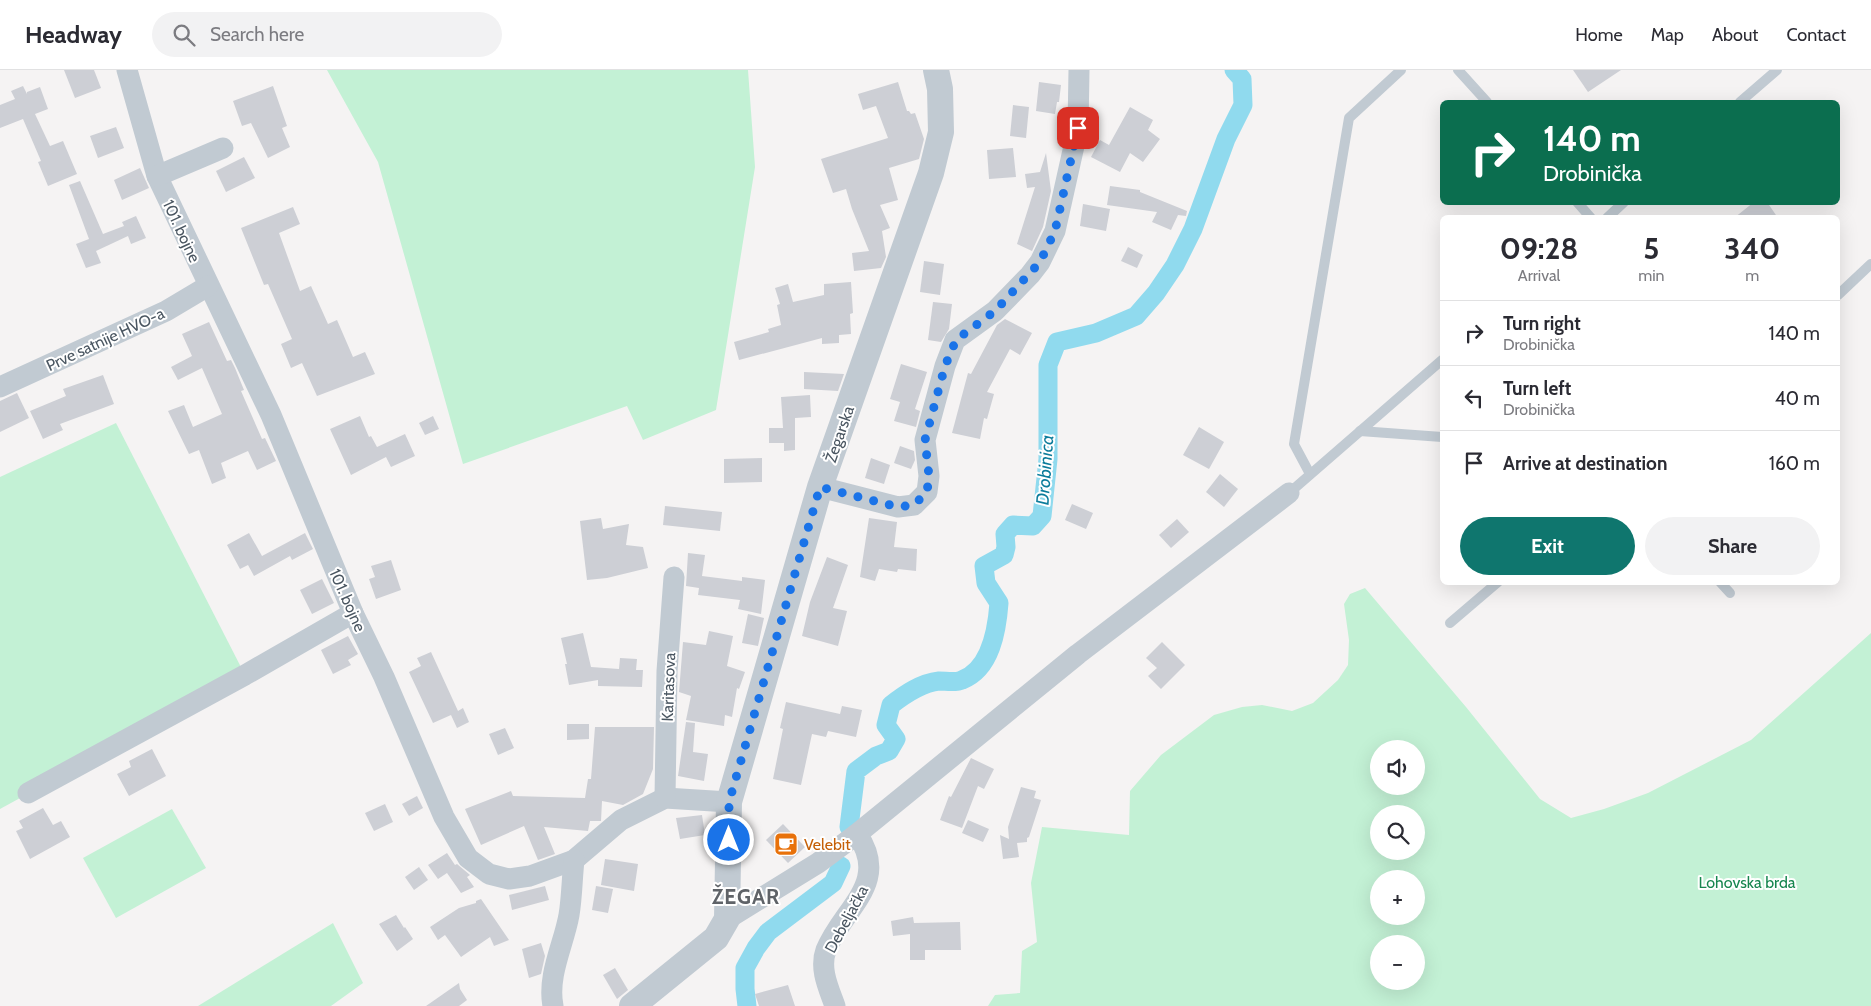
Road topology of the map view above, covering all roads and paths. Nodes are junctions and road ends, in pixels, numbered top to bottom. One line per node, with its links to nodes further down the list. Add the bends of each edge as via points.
1 (127, 70): 10 (street, 101. bojne)
2 (936, 70): 23 (street, Žegarska, via 941,132 931,173)
3 (1079, 70): 23 (street, via 1078,128 1055,231 1040,262 1030,274 995,311 956,340 945,366 925,440 929,476 927,492 914,505 898,507)
4 (1401, 70): 22 (lane, via 1350,118 1294,444)
5 (1458, 70): 7 (lane)
6 (1777, 70): 8 (lane)
7 (1485, 100)
8 (1742, 100)
9 (222, 148): 10 (street)
10 (157, 176): 16 (street, 101. bojne)
11 (1580, 205): 13 (lane)
12 (1621, 205): 14 (lane)
13 (1589, 215)
14 (1610, 215)
15 (1871, 264): 17 (lane)
16 (208, 286): 19 (street, Prve satnije HVO-a, via 166,311); 29 (street, 101. bojne, via 271,415)
17 (1840, 293)
18 (1440, 362): 20 (lane)
19 (0, 387)
20 (1360, 431): 21 (lane); 22 (lane)
21 (1440, 437)
22 (1310, 474): 24 (lane)
23 (820, 487): 33 (street, Žegarska)
24 (1289, 493): 34 (street, via 1071,660)
25 (674, 577): 32 (street, Karitasova, via 667,672)
26 (1494, 585): 30 (lane)
27 (1723, 585): 28 (lane)
28 (1730, 593)
29 (353, 613): 31 (street); 35 (street, 101. bojne, via 444,818 468,858 489,874 508,879 530,876)
30 (1450, 623)
31 (28, 793)
32 (665, 798): 33 (street); 35 (street, 101. bojne, via 621,820)
33 (729, 802): 36 (street, Žegarska)
34 (857, 834): 36 (street, via 818,863); 39 (street, Debeljačka, via 867,848 870,865 854,906 826,951 825,979)
35 (574, 860): 37 (street, via 569,915 556,962 551,997)
36 (727, 919): 38 (street, via 716,938)
37 (553, 1006)
38 (632, 1006)
39 (835, 1006)

